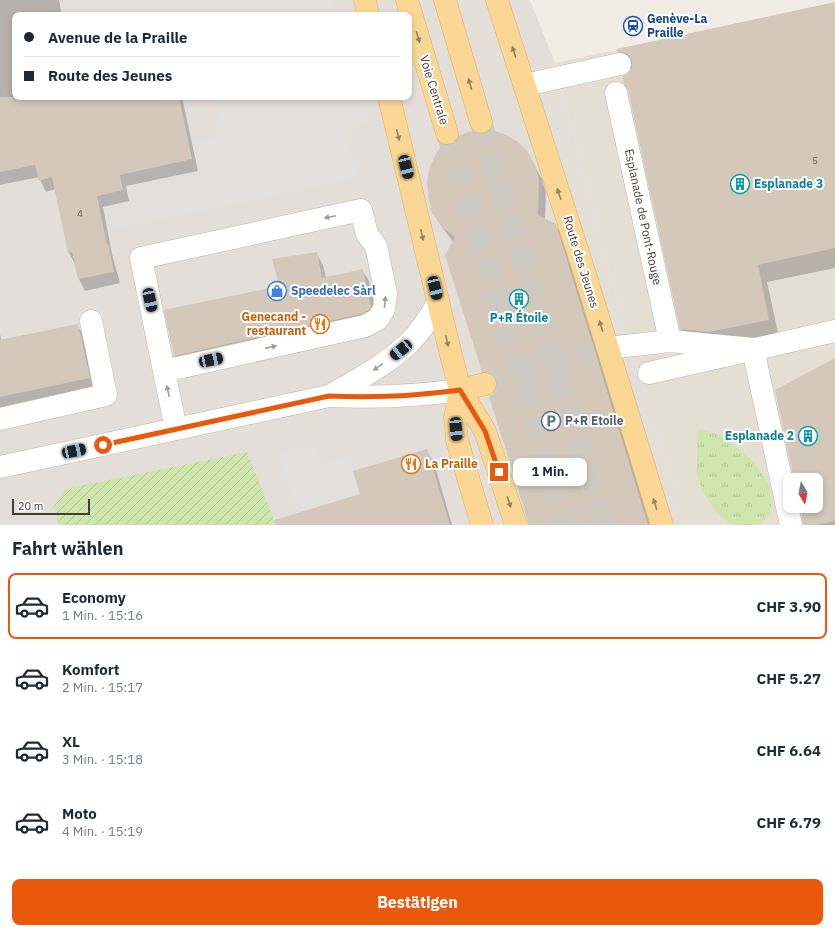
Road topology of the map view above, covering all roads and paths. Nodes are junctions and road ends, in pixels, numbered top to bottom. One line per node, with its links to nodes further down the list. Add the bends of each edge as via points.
1 (365, 0): 5 (main road)
2 (407, 0): 6 (main road, Voie Centrale, one-way to 6)
3 (445, 0): 12 (main road, one-way to 3)
4 (497, 0): 9 (main road, Route des Jeunes, one-way to 4)
5 (367, 12)
6 (411, 12)
7 (412, 16): 13 (main road, Voie Centrale, one-way to 13)
8 (620, 64): 9 (street)
9 (525, 85): 19 (main road, Route des Jeunes, one-way to 9)
10 (616, 93): 17 (street, Esplanade de Pont-Rouge)
11 (390, 100): 14 (main road, one-way to 14)
12 (481, 122)
13 (448, 133)
14 (438, 303): 23 (main road, one-way to 23); 24 (street, one-way to 24, via 409,344 369,373)
15 (91, 321): 25 (street, via 106,395)
16 (835, 331): 18 (street)
17 (665, 341): 18 (street); 19 (street)
18 (753, 349): 21 (street); 31 (street)
19 (602, 350): 30 (main road, Route des Jeunes, one-way to 19)
20 (164, 371): 20 (street, one-way to 20, via 365,326 378,319 384,309 386,293 376,246 367,234 362,210 141,258); 26 (street, one-way to 20)
21 (649, 373)
22 (485, 384): 23 (main road)
23 (460, 390): 24 (street, via 426,395); 28 (main road, via 455,418 457,440); 29 (main road, one-way to 29, via 485,431)
24 (329, 396): 26 (street)
25 (0, 419)
26 (176, 429): 27 (street)
27 (0, 467)
28 (482, 525)
29 (516, 525)
30 (662, 525)
31 (791, 525)

